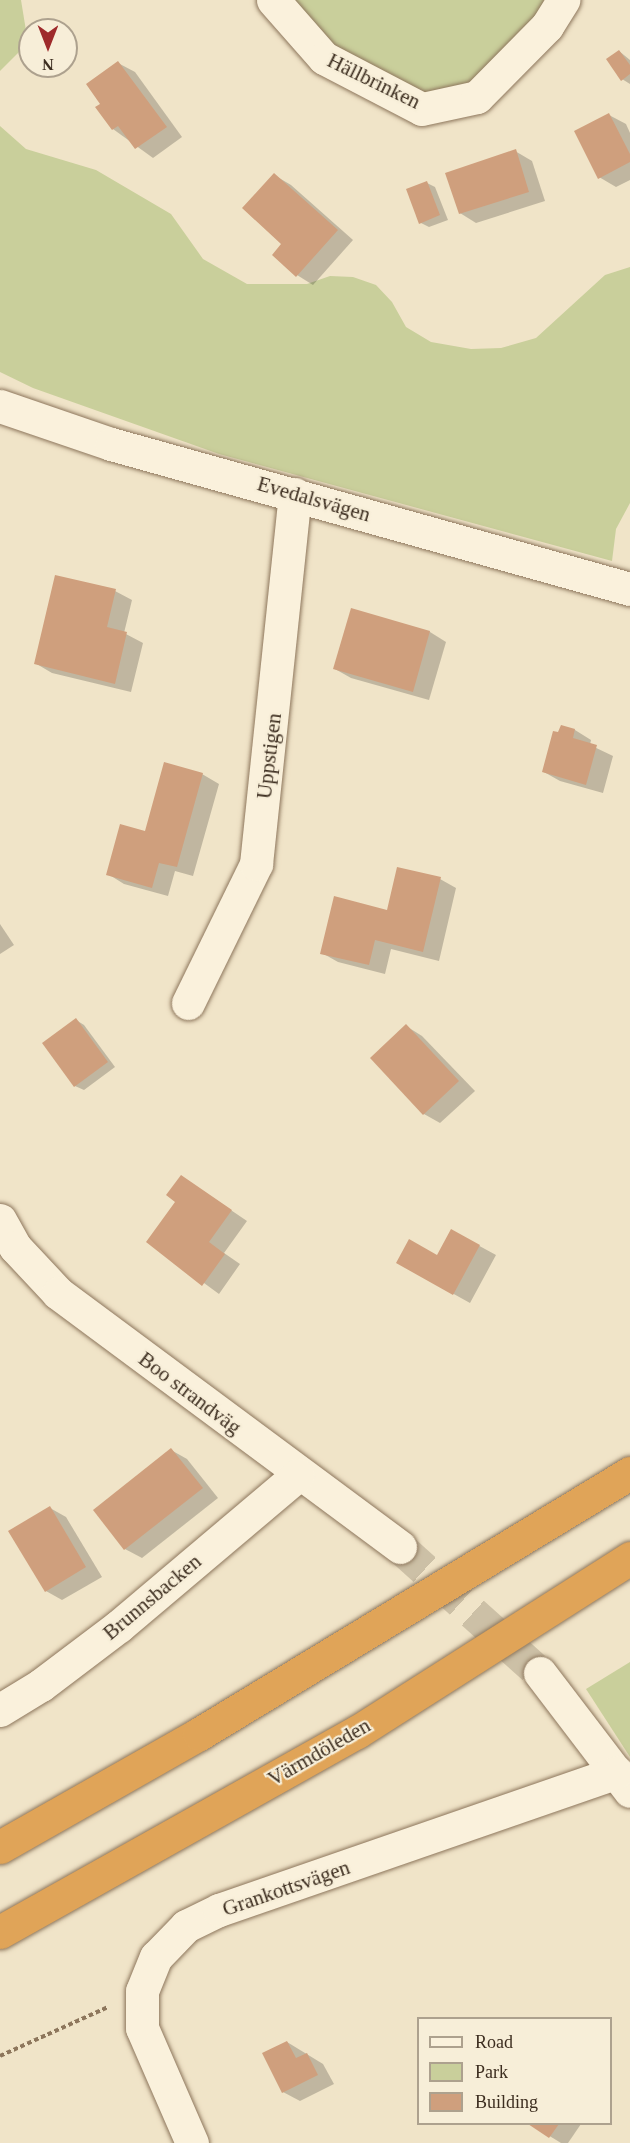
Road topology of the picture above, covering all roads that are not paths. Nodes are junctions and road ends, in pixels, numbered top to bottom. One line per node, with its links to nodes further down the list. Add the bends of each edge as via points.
1 (273, 0): 2 (street, Hällbrinken, via 324,58 422,109 477,97 547,26)
2 (563, 0)
3 (0, 406): 4 (street, Evedalsvägen, via 111,444)
4 (295, 494): 5 (street, Evedalsvägen); 6 (street, Uppstigen, via 256,864)
5 (630, 589)
6 (188, 1004)
7 (0, 1220): 9 (street, Boo strandväg, via 15,1247 58,1293)
8 (630, 1473): 15 (highway, via 200,1734)
9 (298, 1475): 10 (street, Boo strandväg); 13 (street, Brunnsbacken, via 119,1626 41,1685)
10 (400, 1547)
11 (630, 1558): 16 (highway, Värmdöleden, via 357,1732)
12 (540, 1673): 14 (street)
13 (0, 1710)
14 (623, 1781): 17 (street, Grankottsvägen, via 211,1914 186,1926 156,1957 142,1991 142,2028)
15 (0, 1847)
16 (0, 1932)
17 (192, 2143)

